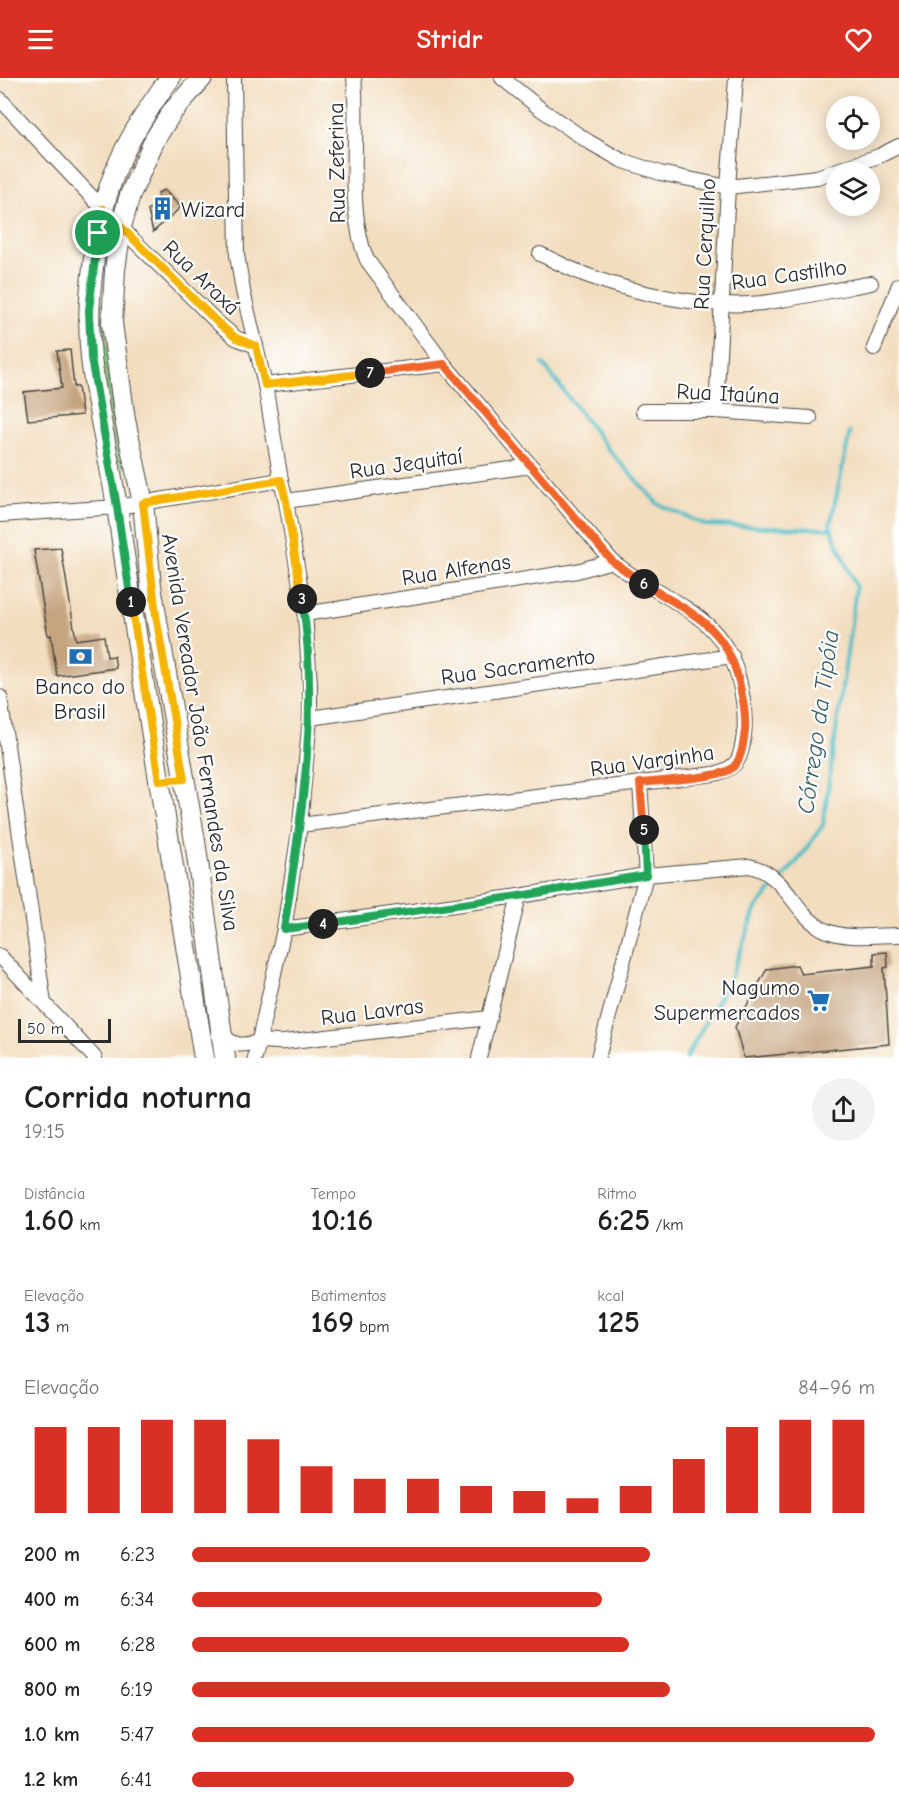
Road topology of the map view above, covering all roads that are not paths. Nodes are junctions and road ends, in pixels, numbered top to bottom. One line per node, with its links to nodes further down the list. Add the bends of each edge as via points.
1 (170, 78): 10 (main road, via 120,156)
2 (202, 78): 11 (main road, Avenida Vereador João Fernandes da Silva, via 172,112 155,140 130,195)
3 (234, 78): 16 (street, via 237,255)
4 (354, 78): 18 (street, Rua Zeferina, via 356,218 360,242 367,260)
5 (502, 78): 9 (street, via 542,111 621,160 660,173)
6 (736, 78): 9 (street, Rua Cerquilho)
7 (0, 99): 10 (street, Rua Araxá)
8 (899, 146): 9 (street, via 817,177)
9 (728, 187): 15 (street, Rua Cerquilho)
10 (103, 209): 11 (street, Rua Araxá); 27 (main road, via 90,292 91,358)
11 (121, 227): 16 (street, Rua Araxá, via 218,323 236,338); 26 (main road, Avenida Vereador João Fernandes da Silva, via 112,306 113,341)
12 (540, 254): 15 (street, Rua Castilho, via 586,275 662,297)
13 (871, 283): 15 (street, Rua Castilho, via 760,303)
14 (899, 285): 17 (street)
15 (722, 304): 21 (street, Rua Cerquilho)
16 (256, 346): 19 (street)
17 (874, 348)
18 (444, 364): 19 (street); 23 (street, Rua Varginha)
19 (265, 385): 24 (street)
20 (643, 411): 21 (street, Rua Itaúna)
21 (716, 411): 22 (street, Rua Itaúna)
22 (810, 418)
23 (531, 466): 25 (street, Rua Jequitaí); 29 (street, Rua Varginha)
24 (281, 480): 25 (street); 26 (street)
25 (286, 501): 30 (street)
26 (143, 503): 27 (street); 34 (main road, Avenida Vereador João Fernandes da Silva, via 151,586)
27 (117, 507): 28 (street); 35 (main road)
28 (0, 515)
29 (612, 561): 30 (street, Rua Alfenas, via 577,571); 31 (street, Rua Varginha, via 707,624)
30 (305, 614): 33 (street)
31 (732, 656): 33 (street, Rua Sacramento); 36 (street, Rua Varginha, via 746,722 738,761 730,770 714,774)
32 (0, 697): 43 (street)
33 (310, 718): 37 (street)
34 (184, 779): 35 (main road); 45 (main road, Avenida Vereador João Fernandes da Silva)
35 (159, 781): 48 (main road)
36 (640, 783): 37 (street, Rua Varginha); 38 (street)
37 (300, 825): 40 (street)
38 (646, 875): 39 (street); 41 (street, via 761,868 786,889 812,922 827,931 843,935); 52 (street)
39 (519, 896): 40 (street); 44 (street)
40 (284, 929): 46 (street)
41 (899, 935)
42 (0, 956): 43 (street)
43 (44, 1003): 47 (street)
44 (489, 1017): 46 (street, Rua Lavras); 51 (street)
45 (222, 1034): 46 (street, Rua Lavras, via 243,1046); 49 (main road, Avenida Vereador João Fernandes da Silva)
46 (260, 1042): 50 (street)
47 (95, 1058)
48 (204, 1058)
49 (225, 1058)
50 (255, 1058)
51 (478, 1058)
52 (598, 1058)

